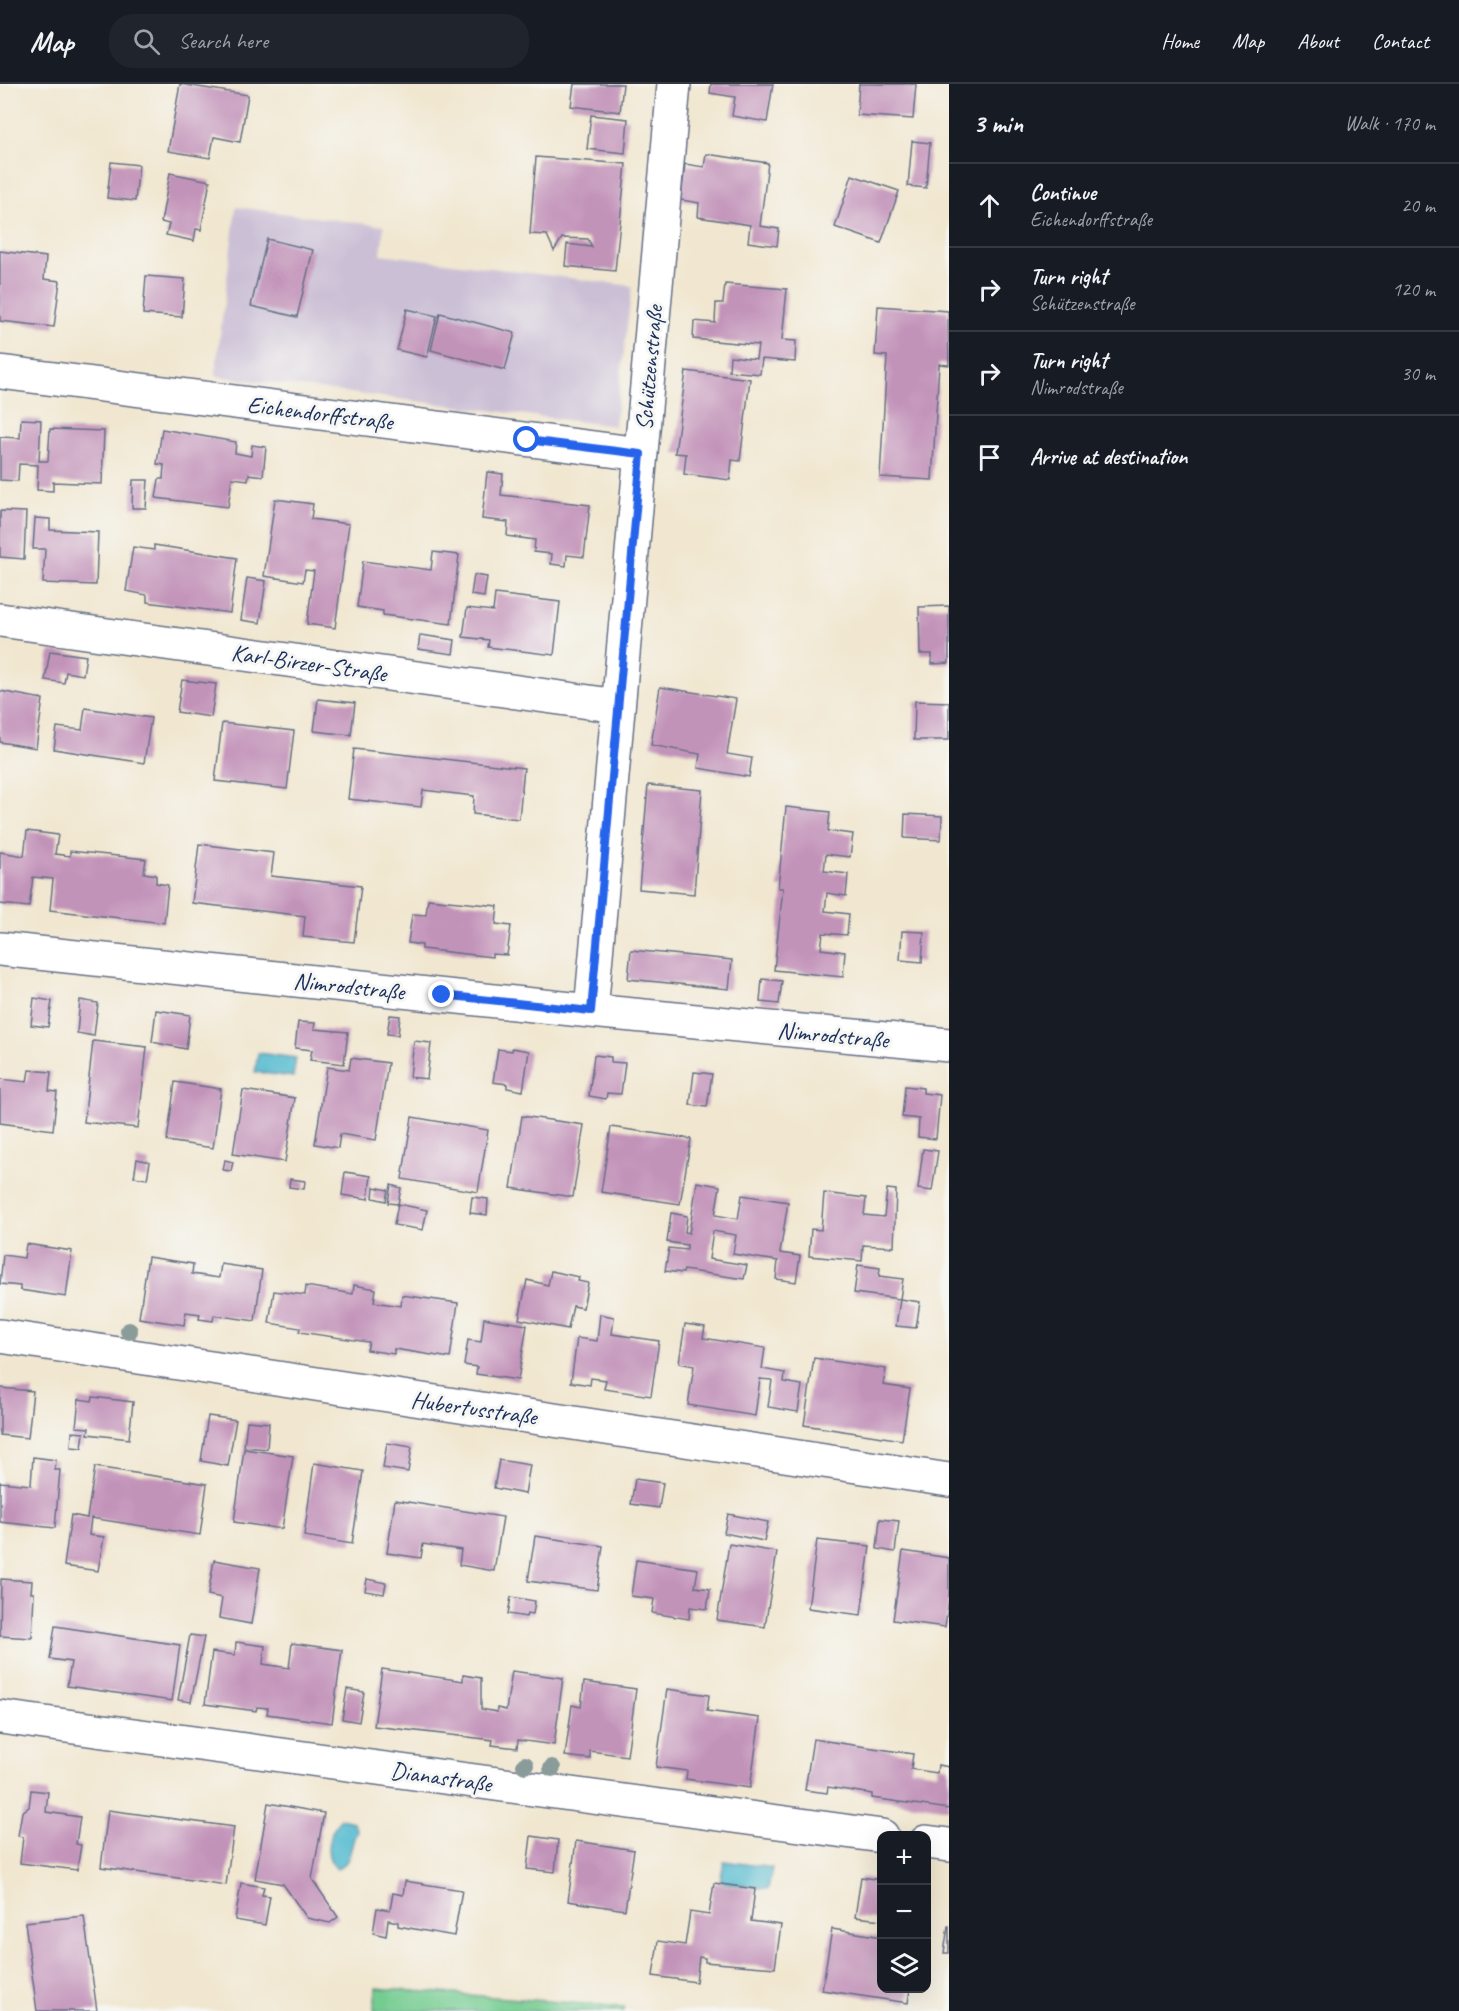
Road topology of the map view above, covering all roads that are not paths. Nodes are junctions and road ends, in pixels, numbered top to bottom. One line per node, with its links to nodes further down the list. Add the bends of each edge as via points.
1 (674, 84): 3 (street, Schützenstraße)
2 (0, 372): 3 (street, Eichendorffstraße)
3 (641, 454): 5 (street, Schützenstraße)
4 (0, 620): 5 (street, Karl-Birzer-Straße)
5 (618, 706): 7 (street, Schützenstraße)
6 (0, 949): 7 (street, Nimrodstraße)
7 (591, 1011): 8 (street, Nimrodstraße)
8 (949, 1045)
9 (0, 1336): 10 (street, Hubertusstraße)
10 (949, 1480)
11 (0, 1717): 12 (street, Dianastraße)
12 (877, 1835)
13 (931, 1843): 14 (street)
14 (949, 1845)

